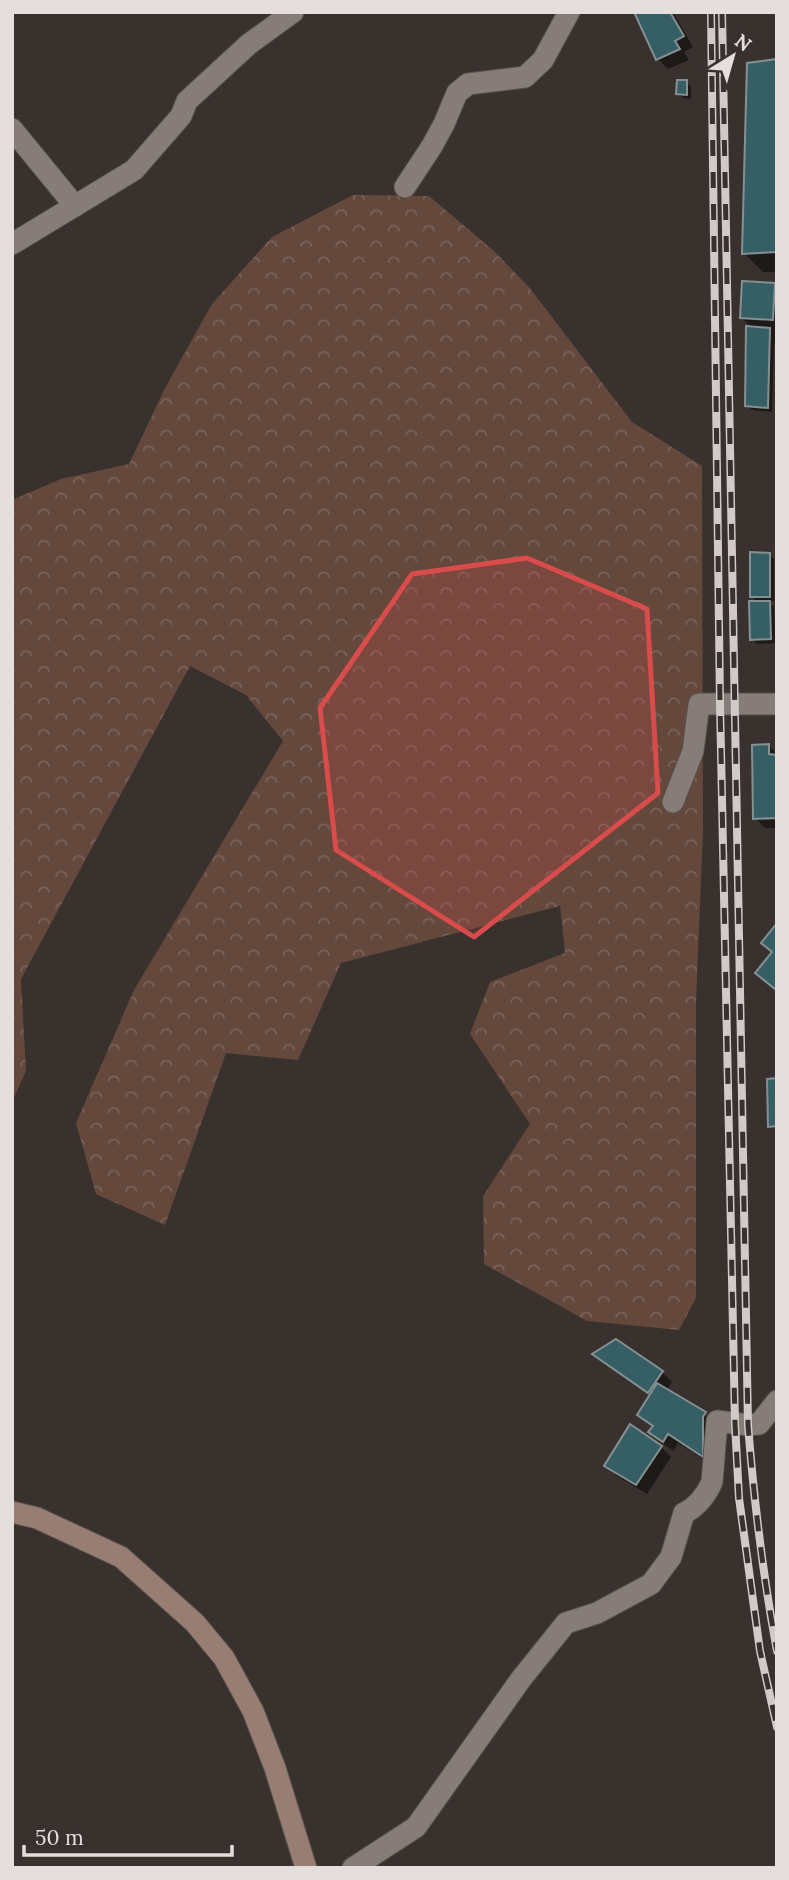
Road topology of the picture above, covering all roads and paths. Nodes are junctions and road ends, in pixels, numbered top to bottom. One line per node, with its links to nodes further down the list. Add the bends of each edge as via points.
1 (293, 12): 5 (street, via 249,44 187,101 181,116 134,170)
2 (569, 12): 4 (street, via 543,60 525,77 468,84 457,93 438,135)
3 (12, 129): 5 (street)
4 (405, 187)
5 (75, 206): 6 (street)
6 (12, 244)
7 (777, 704): 8 (street, via 699,704 693,751)
8 (673, 803)
9 (777, 1401): 12 (street, via 759,1424 717,1421 712,1482 684,1513 671,1557 651,1584 597,1613 566,1623 416,1827)
10 (12, 1512): 11 (street, via 37,1518 121,1557 210,1640 253,1711)
11 (306, 1868)
12 (353, 1868)

